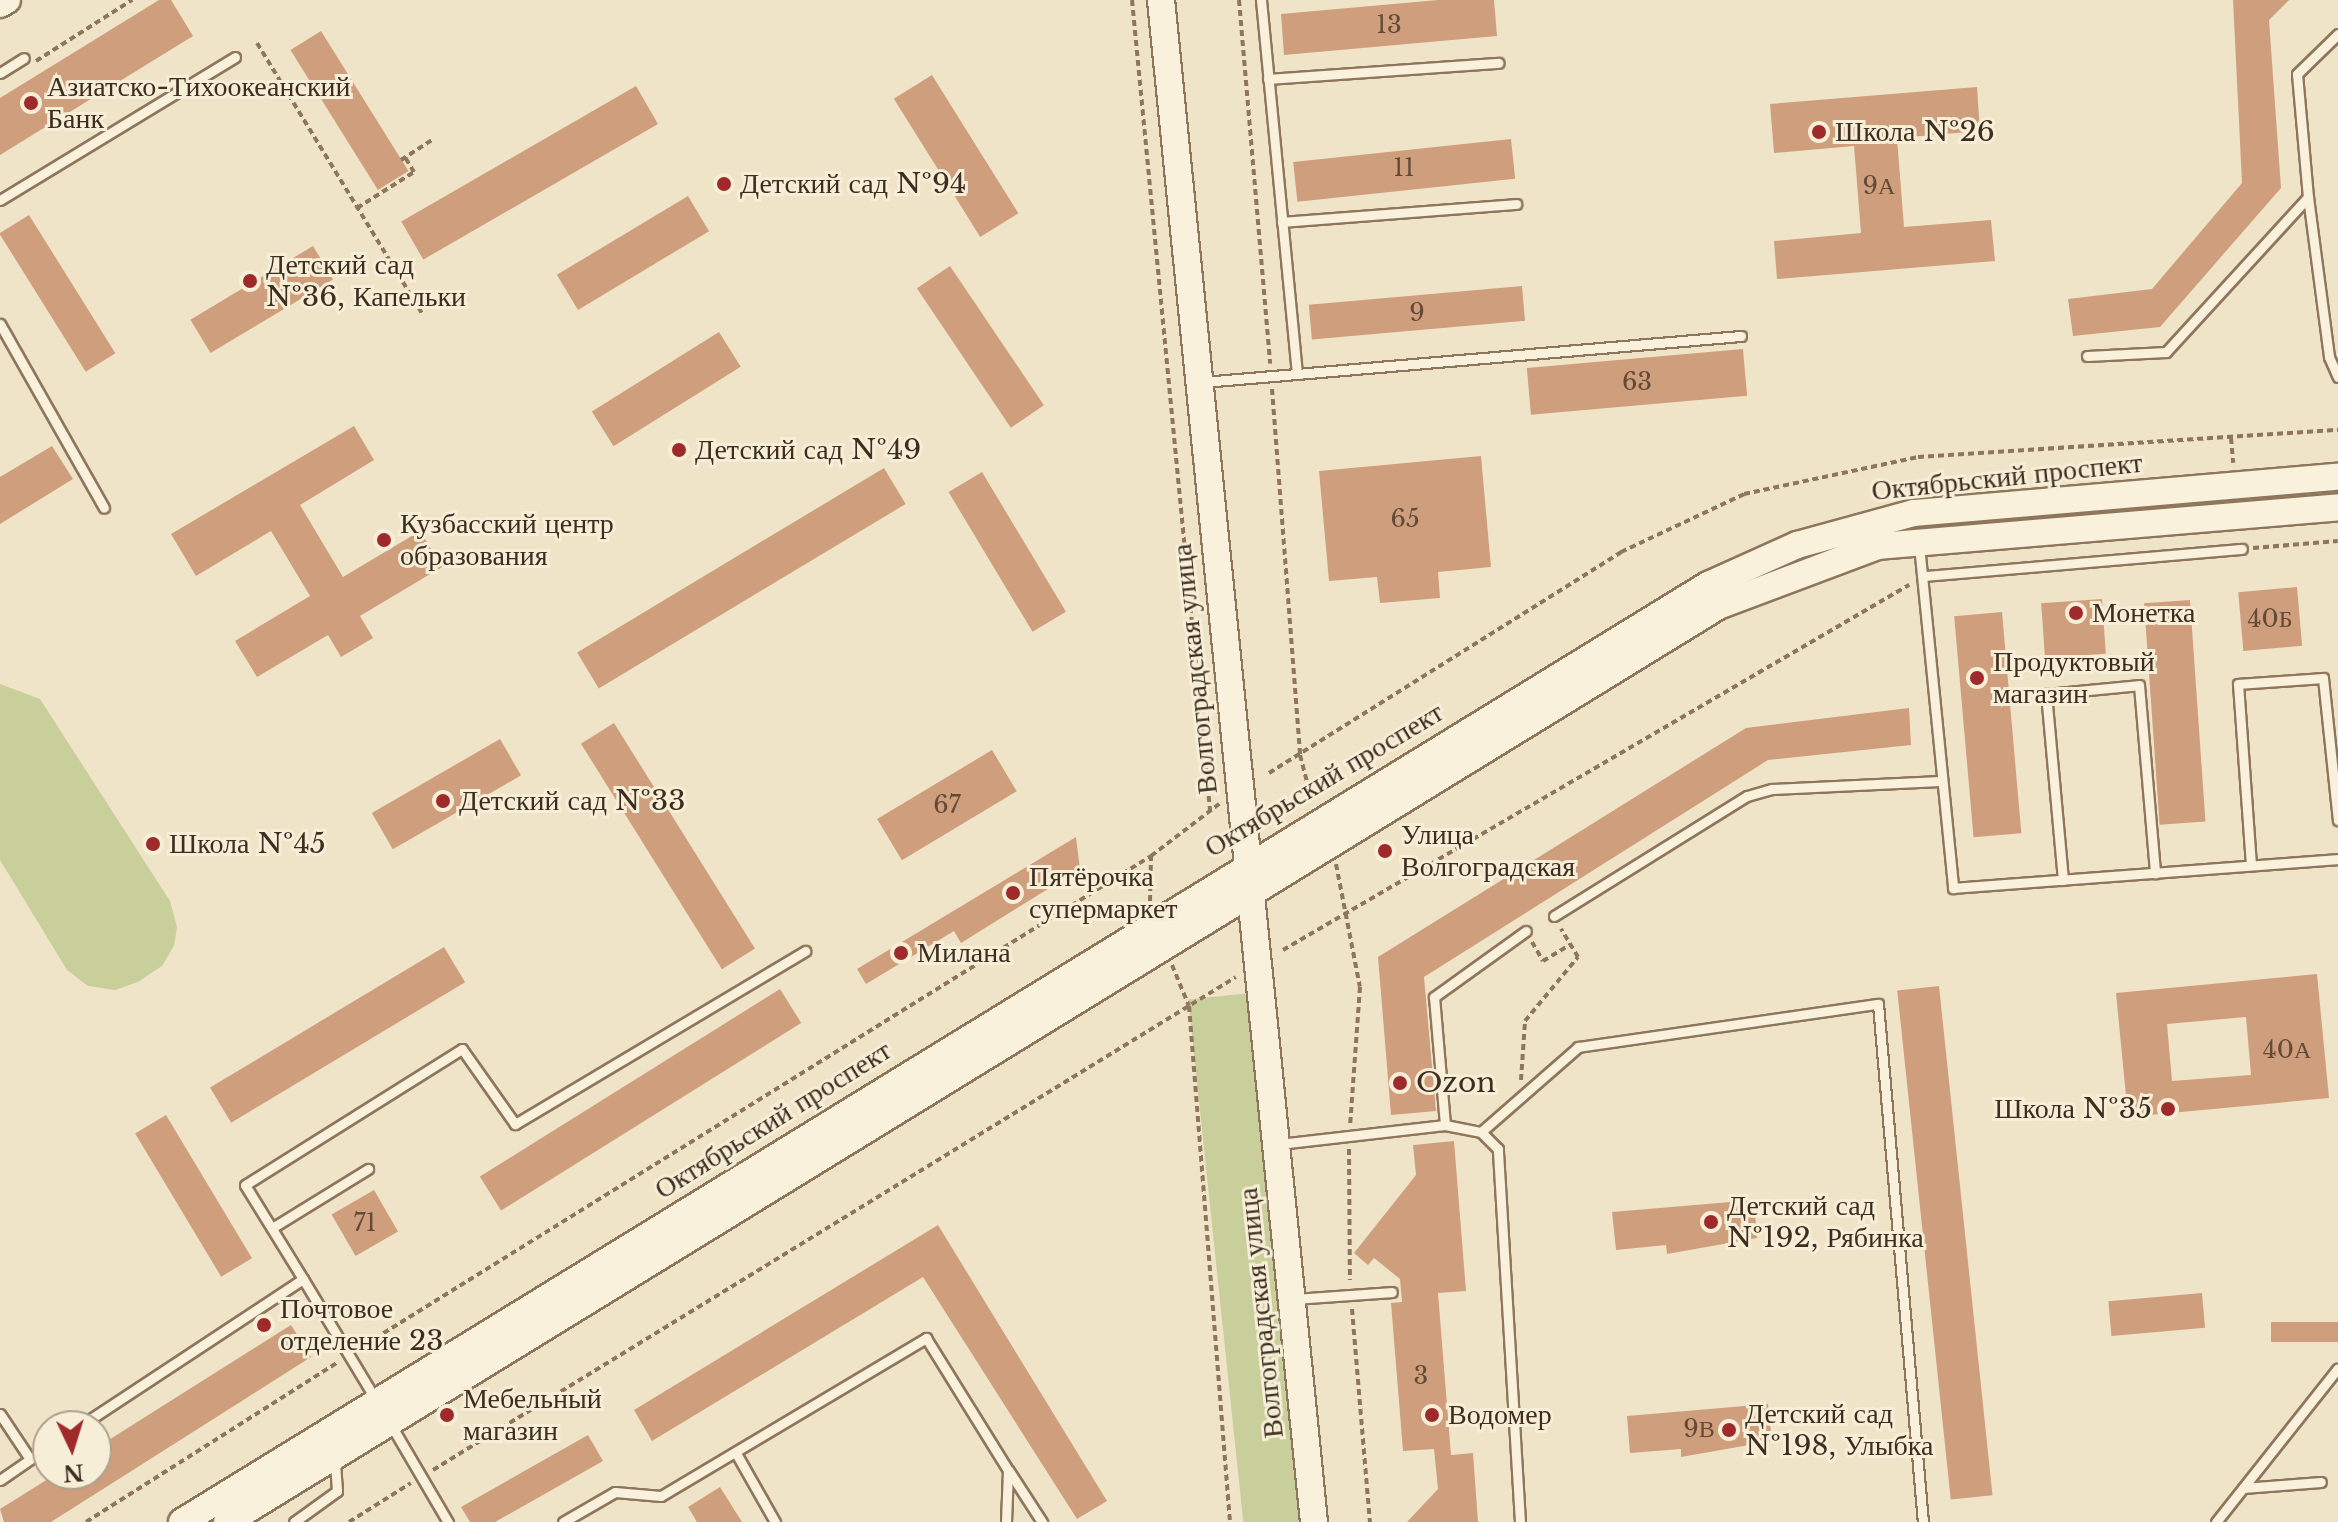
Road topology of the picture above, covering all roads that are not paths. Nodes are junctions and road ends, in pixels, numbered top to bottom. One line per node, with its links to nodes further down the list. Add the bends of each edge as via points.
1 (7, 0): 5 (main road)
2 (1161, 0): 3 (lane); 21 (main road, Волгоградская улица)
3 (1169, 0)
4 (1261, 0): 11 (lane)
5 (0, 4)
6 (2338, 34): 12 (lane, via 2297,74)
7 (235, 57): 13 (lane)
8 (24, 63): 10 (lane)
9 (1498, 63): 11 (lane)
10 (0, 73)
11 (1268, 79): 15 (lane)
12 (2308, 197): 18 (lane, via 2166,352); 20 (lane, via 2329,357)
13 (0, 200)
14 (1516, 204): 15 (lane)
15 (1282, 222): 19 (lane)
16 (0, 324): 24 (lane)
17 (1741, 336): 19 (lane)
18 (2087, 356)
19 (1297, 372): 21 (lane)
20 (2338, 377)
21 (1199, 382): 31 (main road, Волгоградская улица)
22 (2338, 477): 31 (main road, Октябрьский проспект, via 1914,513 1797,545 1708,585)
23 (2338, 507): 25 (main road, Октябрьский проспект)
24 (104, 508)
25 (1918, 542): 27 (lane); 35 (main road, Октябрьский проспект, via 1878,546 1804,569 1718,606)
26 (2242, 549): 27 (lane)
27 (1925, 576): 28 (lane)
28 (1941, 781): 34 (lane, via 1953,888); 36 (lane, via 1772,789 1747,796)
29 (2338, 820): 32 (lane, via 2323,678 2238,684)
30 (2338, 859): 32 (lane)
31 (1248, 862): 35 (main road, Волгоградская улица); 49 (main road, Октябрьский проспект)
32 (2251, 865): 33 (lane)
33 (2155, 873): 34 (lane); 34 (lane, via 2139,685 2046,694)
34 (2063, 880)
35 (1252, 890): 41 (main road, Волгоградская улица); 49 (main road, Октябрьский проспект)
36 (1554, 916)
37 (1526, 931): 39 (lane, via 1434,997)
38 (805, 951): 43 (lane, via 515,1124 462,1049 245,1185)
39 (1445, 1125): 40 (lane); 41 (lane)
40 (1481, 1132): 67 (lane, via 1498,1149); 68 (lane, via 1578,1047 1878,1004)
41 (1277, 1144): 46 (main road, Волгоградская улица)
42 (368, 1169): 43 (lane)
43 (272, 1228): 44 (lane)
44 (303, 1279): 48 (lane); 49 (lane)
45 (1392, 1292): 46 (lane)
46 (1292, 1300): 66 (main road, Волгоградская улица)
47 (2338, 1368): 57 (lane)
48 (104, 1410)
49 (383, 1412): 52 (main road, Октябрьский проспект); 58 (main road, Октябрьский проспект); 61 (lane)
50 (0, 1414): 53 (lane)
51 (737, 1455): 54 (lane, via 926,1338); 62 (lane, via 661,1496 615,1492); 63 (lane)
52 (335, 1456): 59 (main road, Октябрьский проспект); 60 (lane, via 337,1491)
53 (30, 1459): 55 (lane)
54 (1008, 1470): 64 (lane); 65 (lane)
55 (0, 1480)
56 (2321, 1482): 57 (lane)
57 (2243, 1488): 69 (lane)
58 (182, 1522)
59 (227, 1522)
60 (294, 1522)
61 (448, 1522)
62 (563, 1522)
63 (775, 1522)
64 (1006, 1522)
65 (1042, 1522)
66 (1314, 1522)
67 (1520, 1522)
68 (1923, 1522)
69 (2216, 1522)

